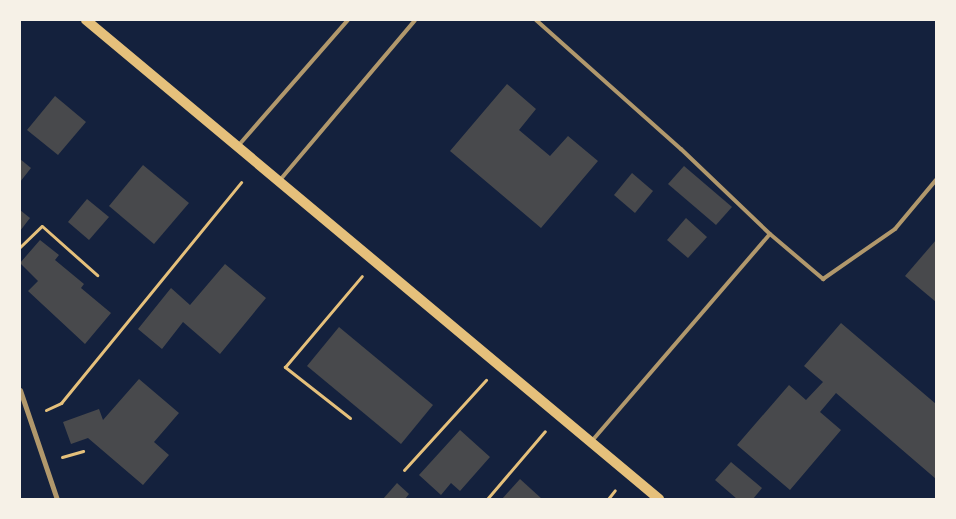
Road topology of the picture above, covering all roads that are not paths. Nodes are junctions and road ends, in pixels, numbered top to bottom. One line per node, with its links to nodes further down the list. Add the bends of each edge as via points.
1 (86, 20): 5 (main road)
2 (348, 20): 5 (lane)
3 (416, 20): 6 (lane)
4 (536, 20): 8 (lane, via 681,149)
5 (238, 146): 6 (main road)
6 (280, 180): 10 (main road)
7 (936, 180): 8 (lane, via 895,229 823,279)
8 (770, 234): 10 (lane)
9 (20, 390): 11 (street)
10 (592, 442): 12 (main road)
11 (57, 499)
12 (659, 499)

